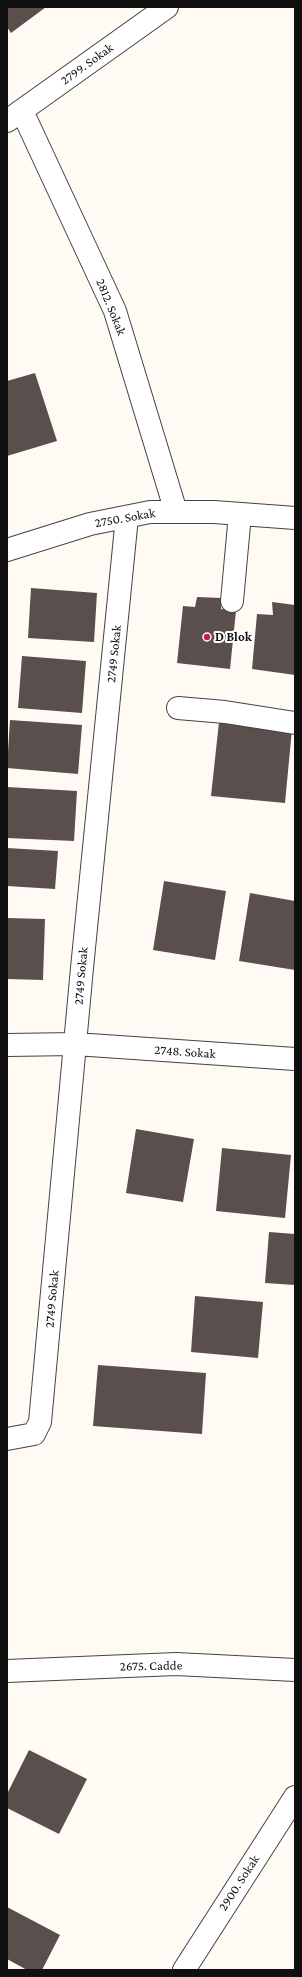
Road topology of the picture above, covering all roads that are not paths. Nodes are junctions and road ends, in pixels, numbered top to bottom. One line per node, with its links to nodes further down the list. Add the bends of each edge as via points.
1 (168, 7): 2 (street, 2799. Sokak)
2 (15, 116): 3 (street, 2812. Sokak, via 115,311)
3 (176, 512): 4 (street, 2750. Sokak); 5 (street, 2750. Sokak, via 150,512)
4 (240, 514): 6 (street, 2750. Sokak); 8 (street)
5 (127, 517): 7 (street, 2750. Sokak, via 90,524); 11 (street, 2749 Sokak)
6 (295, 518)
7 (7, 550)
8 (232, 601)
9 (178, 708): 10 (street, via 225,712)
10 (295, 723)
11 (75, 1044): 12 (street, 2748. Sokak); 13 (street, 2748. Sokak); 14 (street, 2749 Sokak, via 40,1422 34,1434)
12 (7, 1045)
13 (295, 1059)
14 (7, 1438)
15 (295, 1670): 16 (street, 2675. Cadde, via 176,1664)
16 (7, 1671)
17 (295, 1797): 18 (street, 2900. Sokak)
18 (184, 1970)

